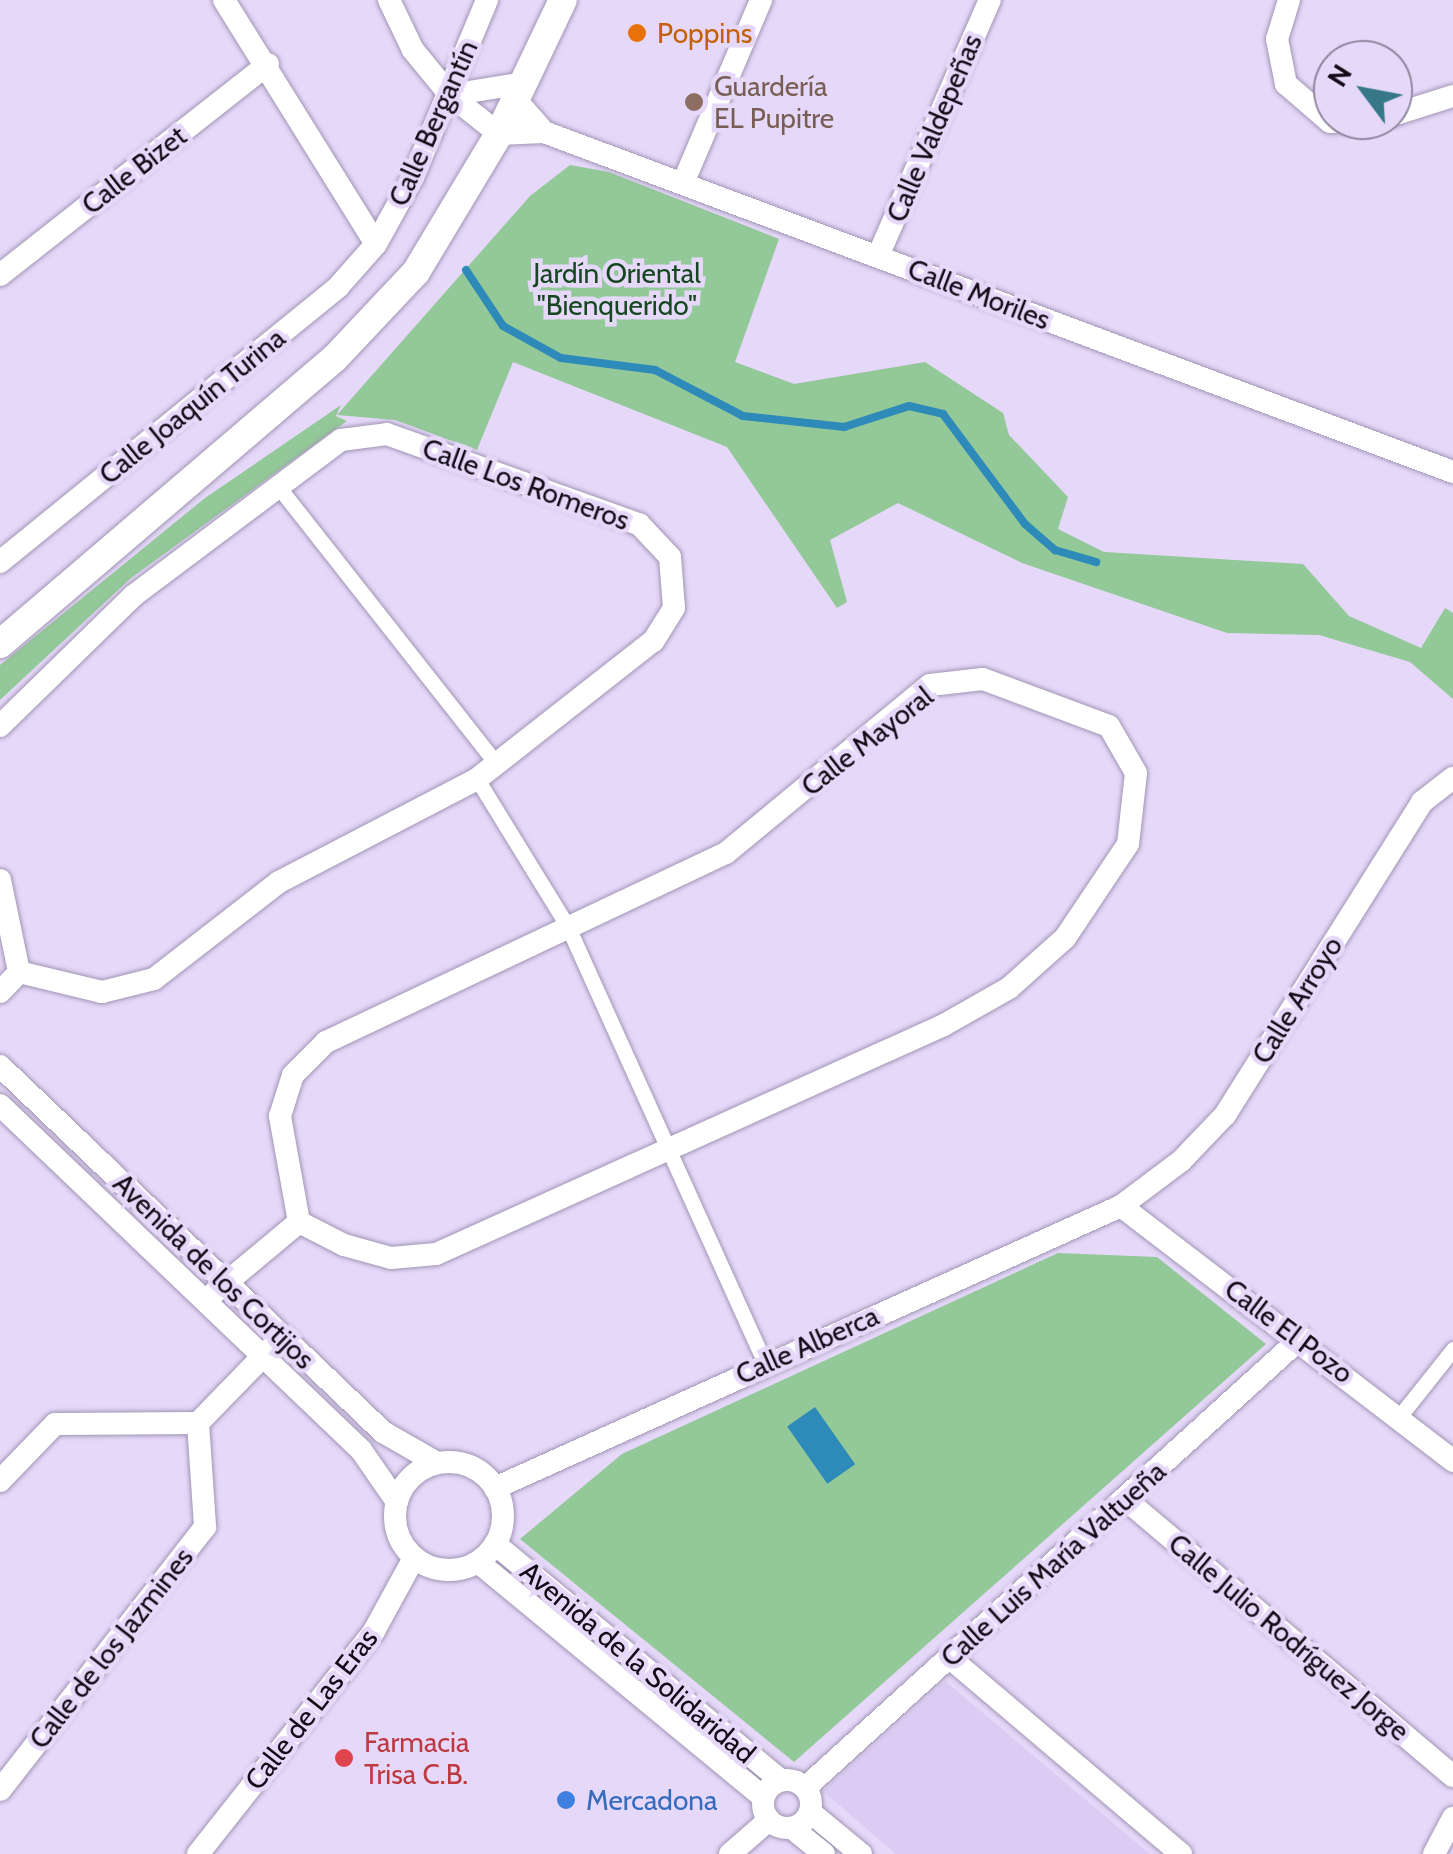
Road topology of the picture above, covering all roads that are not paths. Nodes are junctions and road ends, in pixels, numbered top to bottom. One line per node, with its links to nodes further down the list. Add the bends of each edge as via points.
1 (224, 0): 8 (street)
2 (390, 0): 10 (street, via 413,50)
3 (487, 0): 10 (street, Calle Bergantín)
4 (563, 0): 9 (street)
5 (762, 0): 16 (street)
6 (990, 0): 18 (street, Calle Valdepeñas)
7 (1288, 0): 12 (street, via 1277,39 1286,84)
8 (268, 64): 17 (street); 19 (street, Calle Bizet)
9 (520, 91): 10 (street); 14 (street, Calle Moriles); 15 (street)
10 (450, 96): 15 (street); 17 (street, Calle Bergantín)
11 (1453, 96): 13 (street)
12 (1313, 107)
13 (1413, 109)
14 (544, 132): 15 (street); 16 (street, Calle Moriles)
15 (499, 134): 23 (street, via 416,272 335,358)
16 (683, 183): 18 (street, Calle Moriles)
17 (376, 244): 22 (street, Calle Joaquín Turina, via 338,287)
18 (878, 256): 20 (street, Calle Moriles)
19 (0, 276)
20 (1453, 472)
21 (277, 485): 24 (street, Calle Los Romeros, via 134,596); 25 (street); 25 (street, Calle Los Romeros, via 341,440 387,434 640,524 670,556 674,608 652,642)
22 (0, 562)
23 (0, 644)
24 (0, 726)
25 (497, 765): 27 (street, Calle Los Romeros)
26 (1453, 778): 35 (street, Calle Arroyo, via 1422,802 1225,1115 1181,1161)
27 (477, 779): 29 (street); 30 (street, Calle Los Romeros, via 279,882 154,980 102,992)
28 (0, 880): 30 (street)
29 (568, 927): 34 (street); 34 (street, Calle Mayoral, via 726,854 930,685 984,679 1110,726 1136,773 1128,844 1065,938 1009,988 944,1026); 36 (street, Calle Mayoral, via 326,1042 292,1075 280,1116)
30 (19, 972): 31 (street)
31 (0, 992)
32 (0, 1066): 37 (street, Avenida de los Cortijos)
33 (0, 1105): 38 (street, Avenida de los Cortijos)
34 (666, 1150): 36 (street, Calle Mayoral, via 436,1254 391,1258 344,1246); 43 (street)
35 (1121, 1206): 40 (street, Calle El Pozo); 43 (street, Calle Alberca)
36 (300, 1222): 37 (street)
37 (225, 1281): 38 (street); 39 (street, Avenida de los Cortijos)
38 (206, 1301): 42 (street, Avenida de los Cortijos)
39 (282, 1336): 42 (street); 47 (street, Avenida de los Cortijos, via 383,1432)
40 (1300, 1338): 44 (street, Calle El Pozo); 50 (street, Calle Luis María Valtueña)
41 (1453, 1349): 44 (street)
42 (263, 1356): 45 (street); 51 (street, Avenida de los Cortijos, via 361,1450)
43 (765, 1363): 49 (street, Calle Alberca)
44 (1399, 1418): 46 (street, Calle El Pozo)
45 (198, 1423): 48 (street, via 54,1424); 59 (street, Calle de los Jazmines, via 205,1527)
46 (1453, 1461)
47 (438, 1463): 49 (street, via 470,1466); 51 (street, via 412,1477)
48 (0, 1481)
49 (495, 1488): 52 (street, via 503,1516)
50 (1124, 1499): 55 (street, Calle Luis María Valtueña); 56 (street, Calle Julio Rodríguez Jorge)
51 (396, 1502): 53 (street, via 397,1532)
52 (496, 1544): 54 (street); 58 (street, Avenida de la Solidaridad)
53 (414, 1558): 54 (street, via 446,1571); 63 (street, Calle de Las Eras, via 374,1631)
54 (478, 1562): 58 (street, Avenida de la Solidaridad)
55 (950, 1658): 57 (street, Calle Luis María Valtueña); 67 (street)
56 (1453, 1776)
57 (805, 1788): 58 (street); 62 (street)
58 (772, 1789): 61 (street)
59 (0, 1790)
60 (1453, 1818): 68 (street)
61 (769, 1820): 62 (street); 64 (street)
62 (801, 1820): 65 (street); 66 (street)
63 (198, 1854)
64 (730, 1854)
65 (824, 1854)
66 (861, 1854)
67 (1181, 1854)
68 (1434, 1854)

